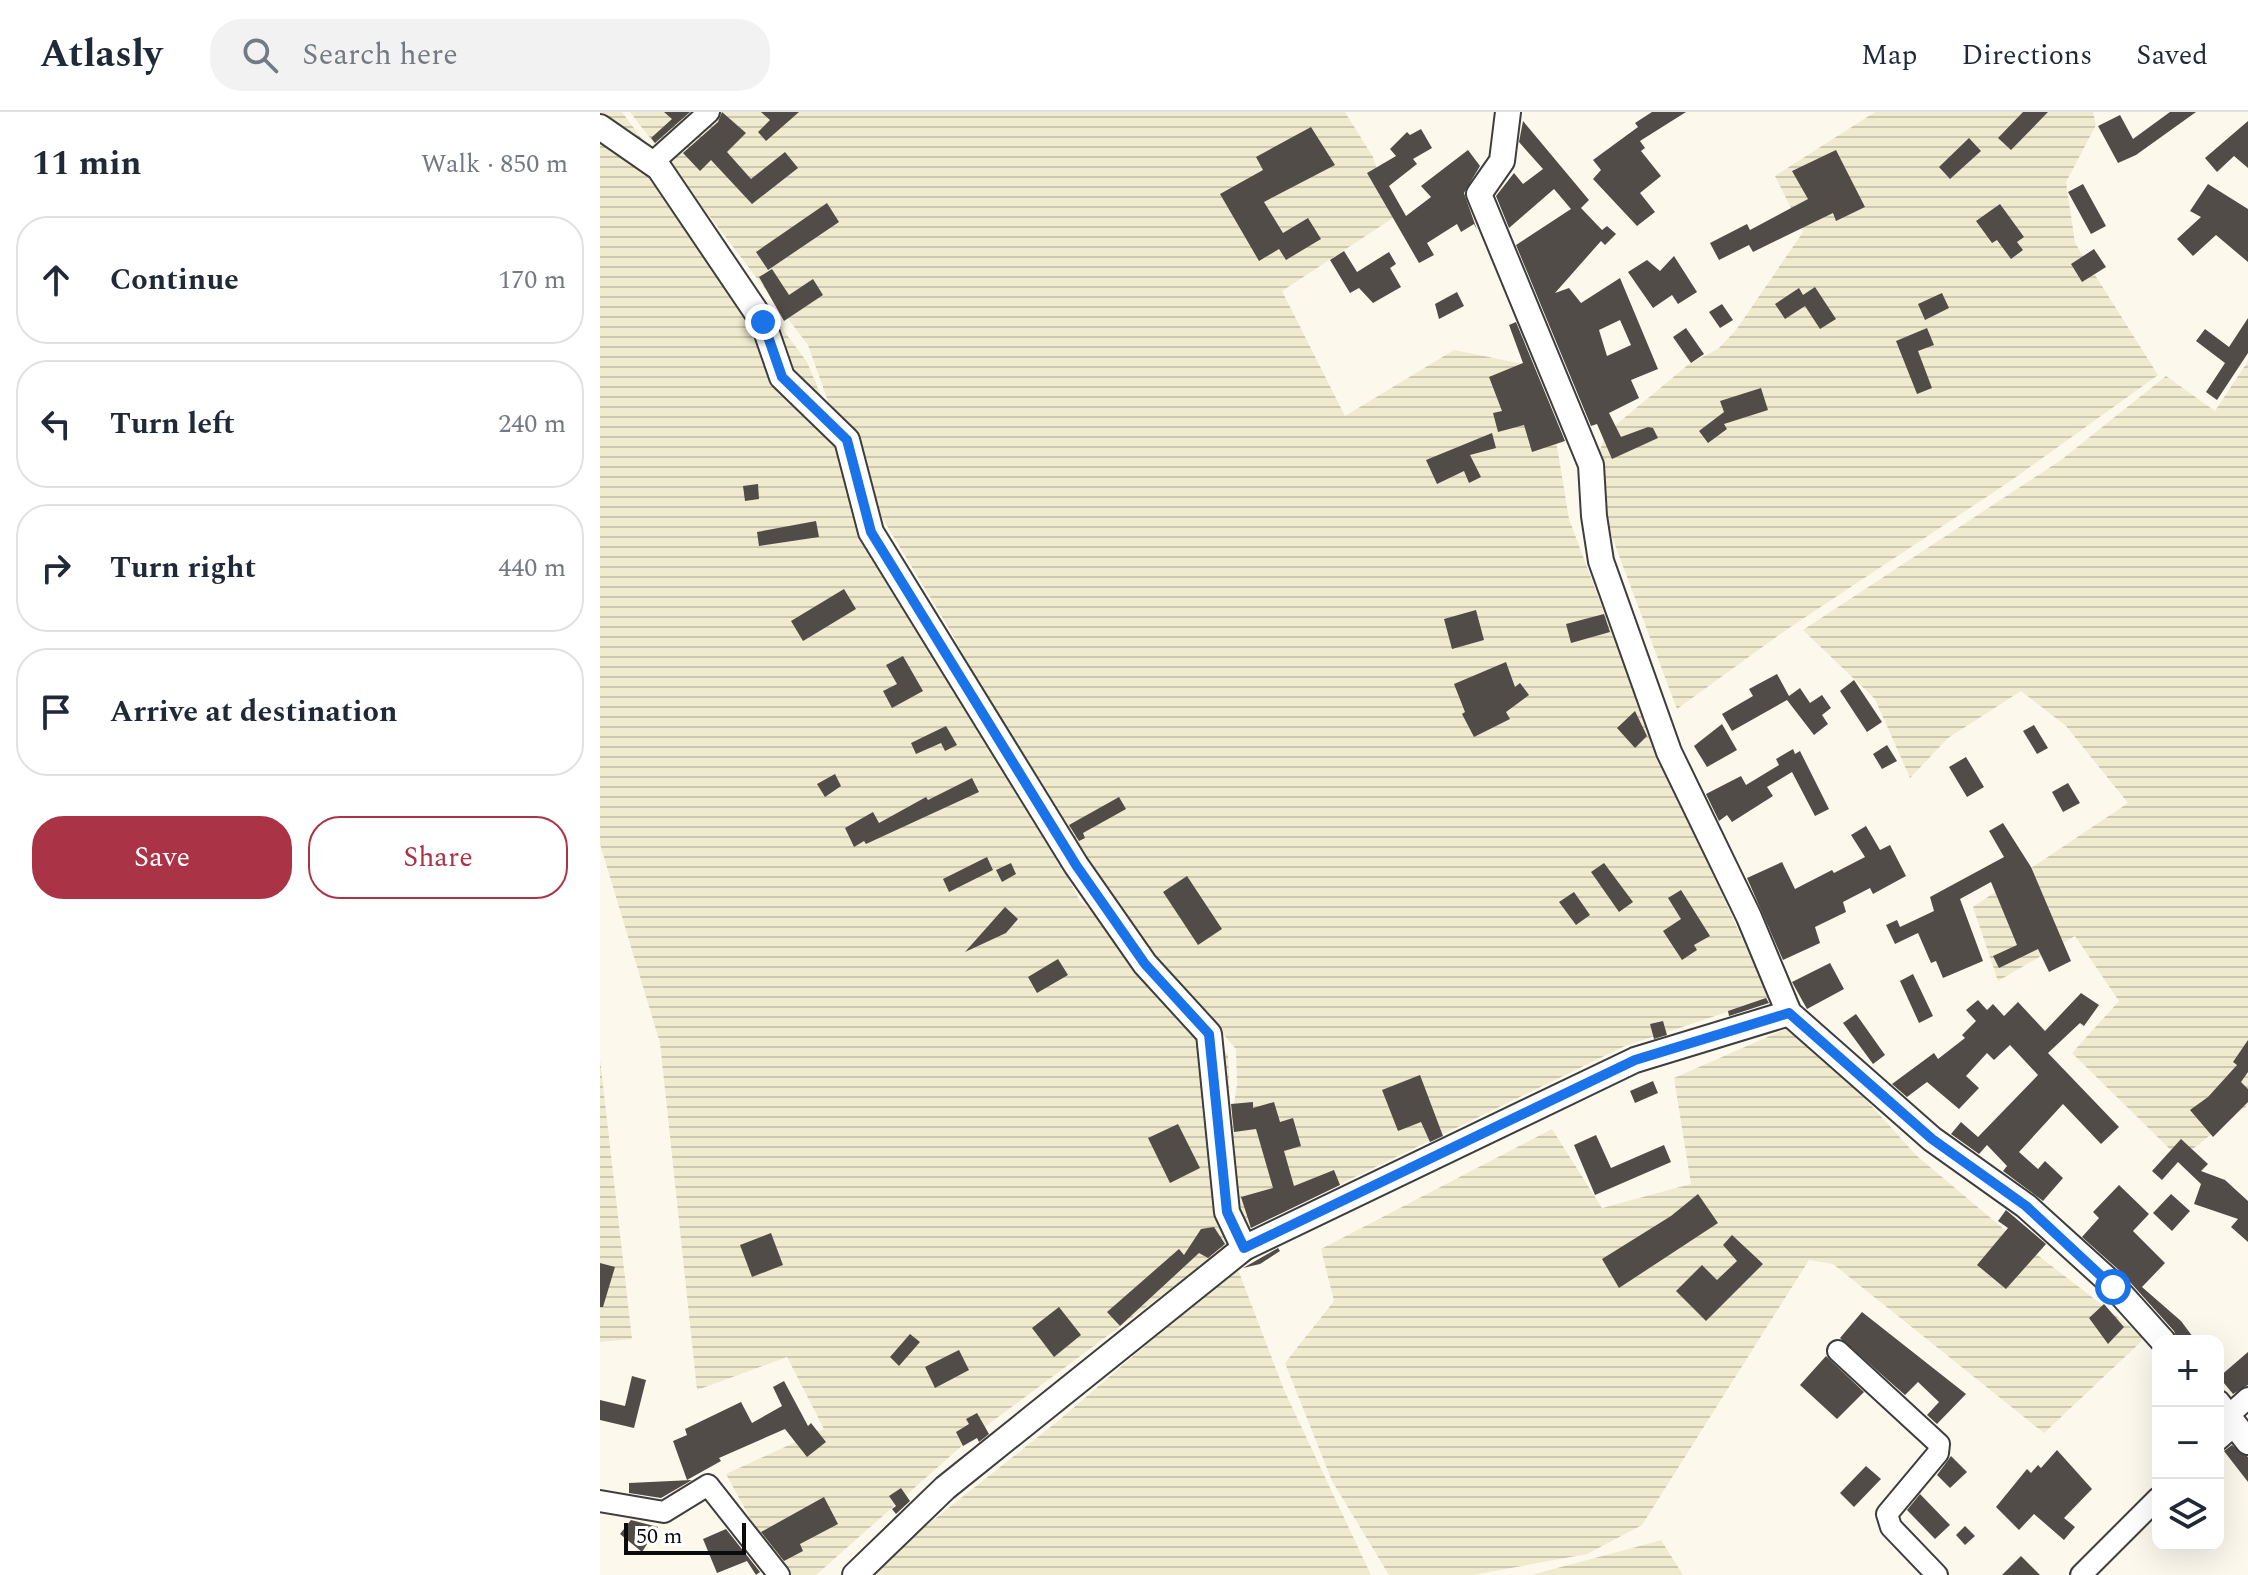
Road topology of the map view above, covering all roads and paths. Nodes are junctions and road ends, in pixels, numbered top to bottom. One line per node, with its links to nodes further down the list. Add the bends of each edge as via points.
1 (709, 112): 4 (street)
2 (1508, 112): 5 (street, via 1502,161 1479,194 1591,465 1601,561 1669,752)
3 (600, 127): 4 (street)
4 (651, 164): 6 (street, via 659,168 763,322 782,377 847,440 871,532 1076,865 1145,964 1209,1034 1227,1212)
5 (1789, 1013): 6 (street, via 1635,1060); 7 (street, via 1932,1139 2026,1206 2110,1282)
6 (1244, 1248): 14 (street, via 945,1488)
7 (2158, 1335)
8 (1838, 1351): 15 (street, via 1939,1444 1938,1453 1887,1514 1891,1527)
9 (2248, 1398): 10 (street)
10 (2229, 1425)
11 (600, 1501): 13 (street, via 664,1512 708,1485)
12 (2152, 1504): 16 (street)
13 (779, 1575)
14 (855, 1575)
15 (1937, 1575)
16 (2081, 1575)

